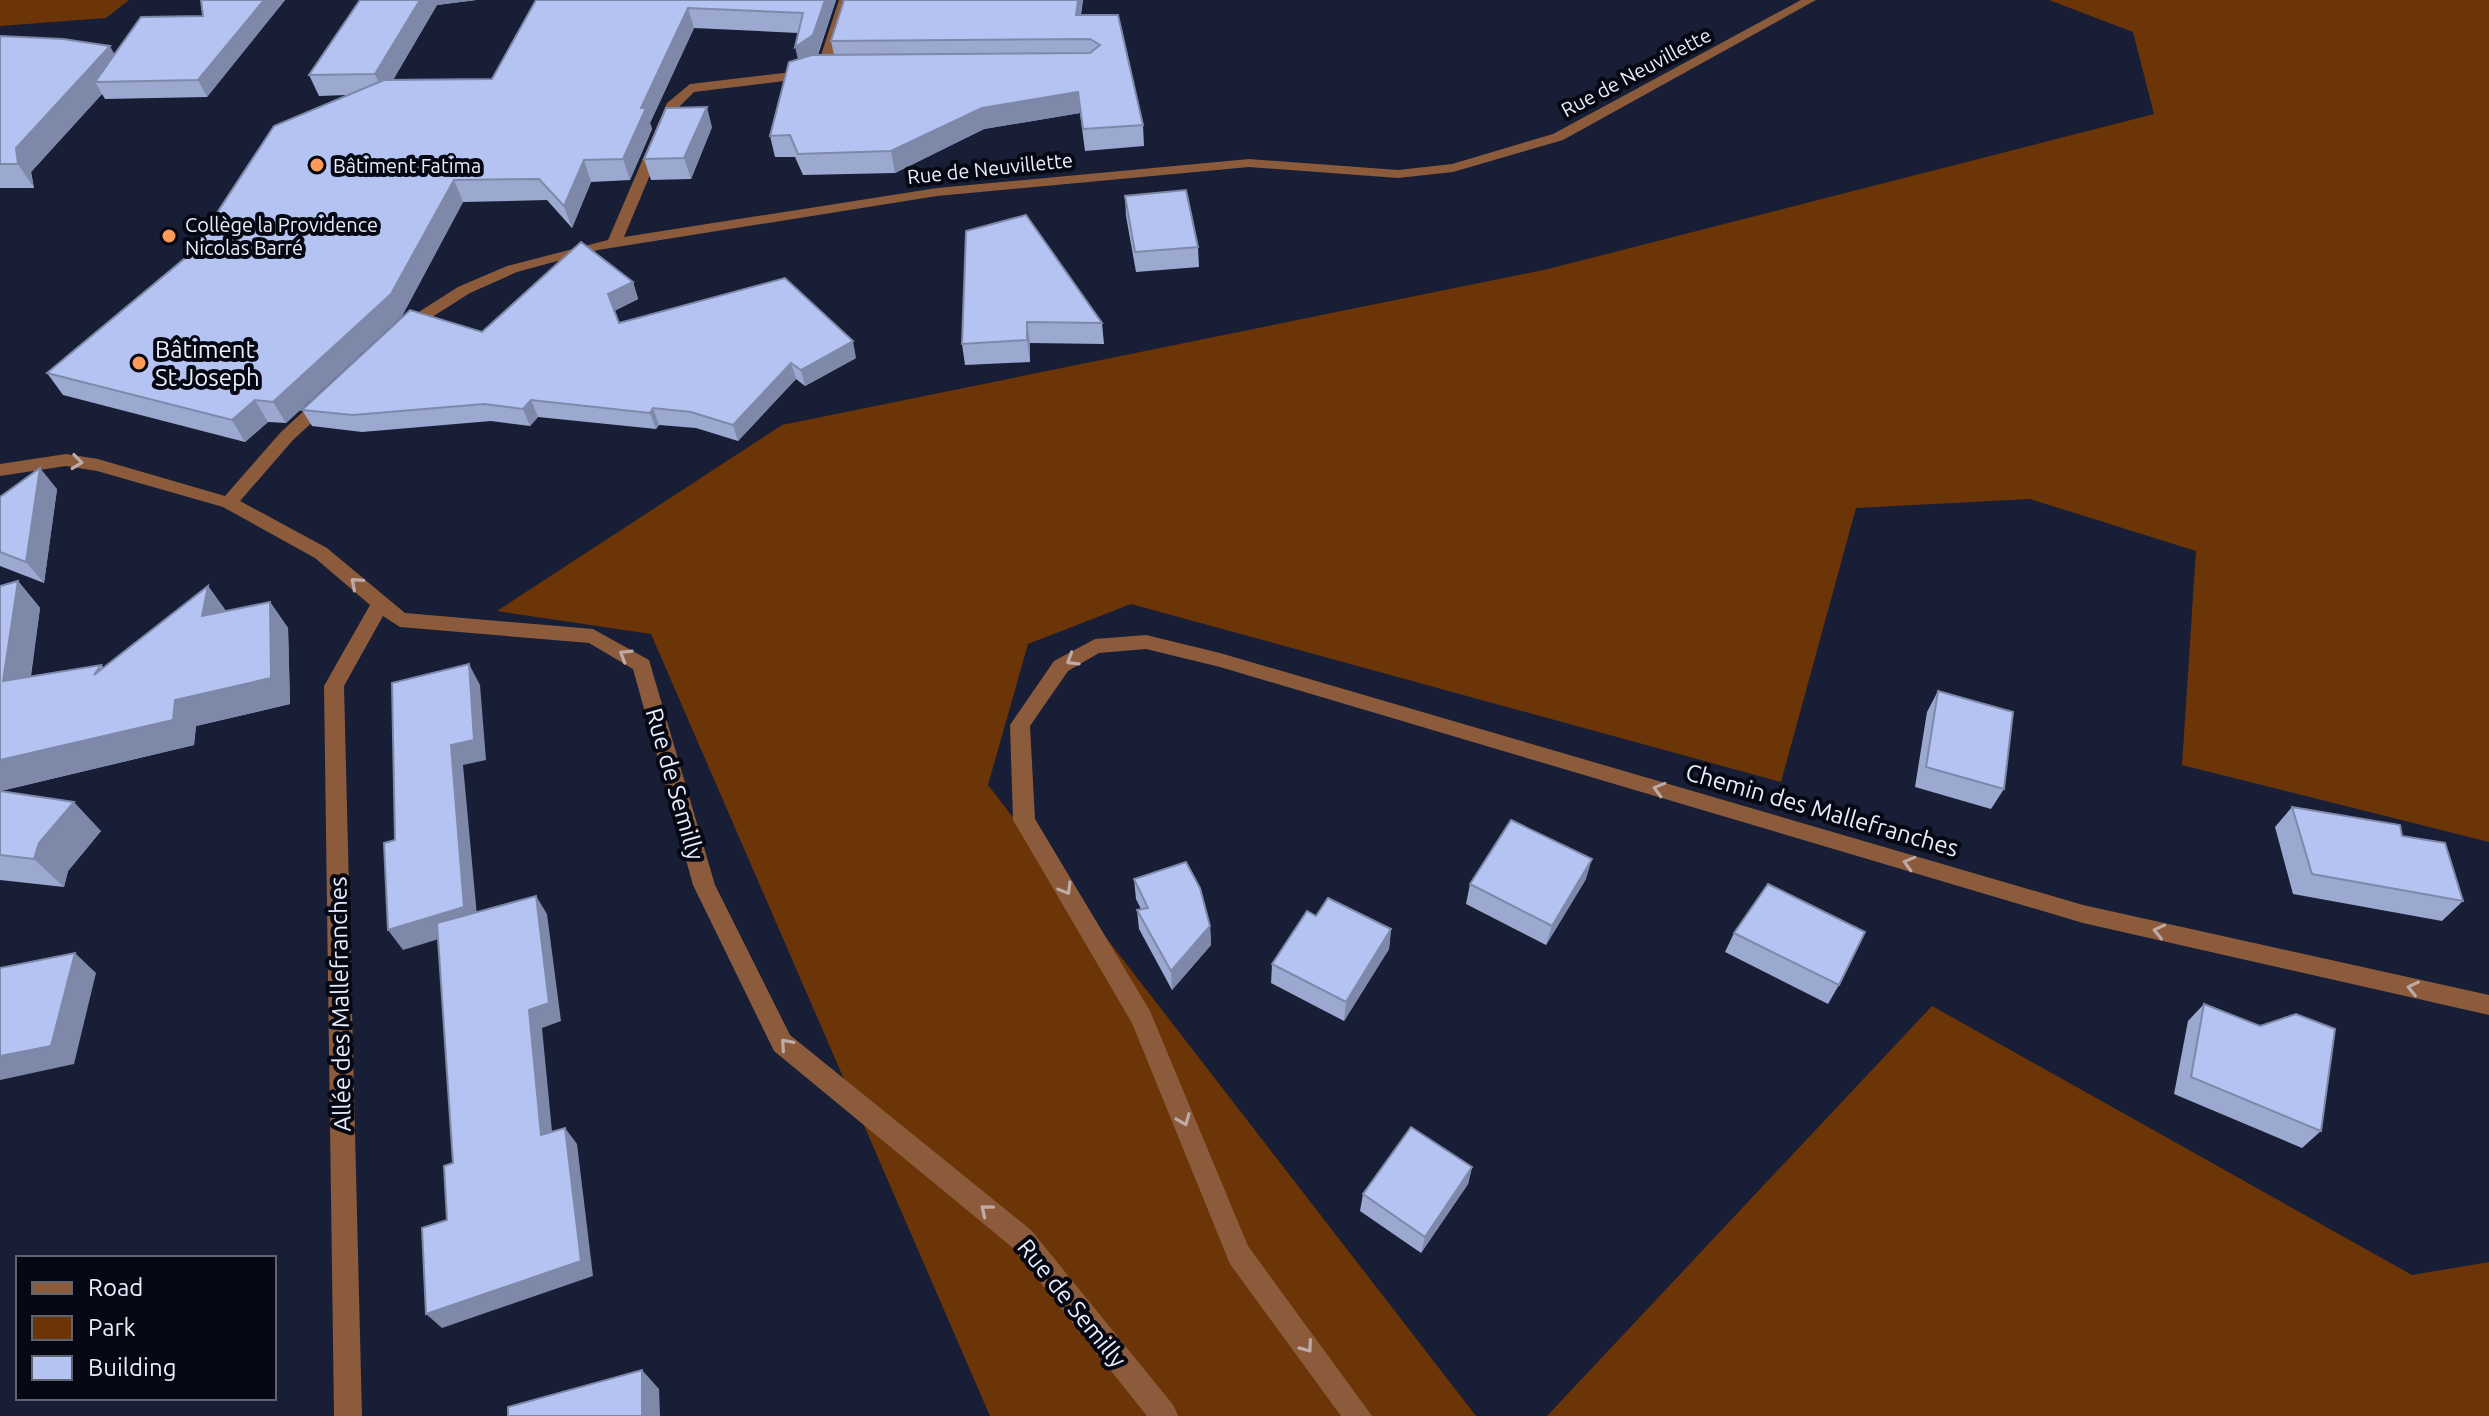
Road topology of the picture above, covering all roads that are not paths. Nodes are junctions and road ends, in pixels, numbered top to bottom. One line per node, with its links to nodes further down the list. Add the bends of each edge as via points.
1 (845, 0): 3 (street, via 826,60)
2 (1810, 0): 5 (street, Rue de Neuvillette, via 1558,137 1453,168 1398,174 1249,163 1113,175 937,192)
3 (813, 69): 4 (street); 5 (street, via 805,75 690,88 672,106)
4 (844, 69)
5 (614, 243): 6 (street, Rue de Neuvillette, via 512,269 464,290 410,321)
6 (388, 342)
7 (332, 395): 9 (street, via 287,436)
8 (0, 470): 9 (street, Rue de Semilly, one-way to 9, via 66,460)
9 (229, 503): 10 (street, Rue de Semilly, one-way to 9, via 321,553)
10 (380, 604): 12 (street, Allée des Mallefranches, via 334,686); 13 (street, Rue de Semilly, one-way to 10, via 1022,1239 782,1043 704,885 642,665 593,636 400,620)
11 (2489, 1005): 14 (street, Chemin des Mallefranches, one-way to 14, via 2083,914 1220,660 1146,642 1095,646 1061,666 1020,725 1024,820 1142,1018 1239,1255)
12 (348, 1416)
13 (1164, 1416)
14 (1358, 1416)

